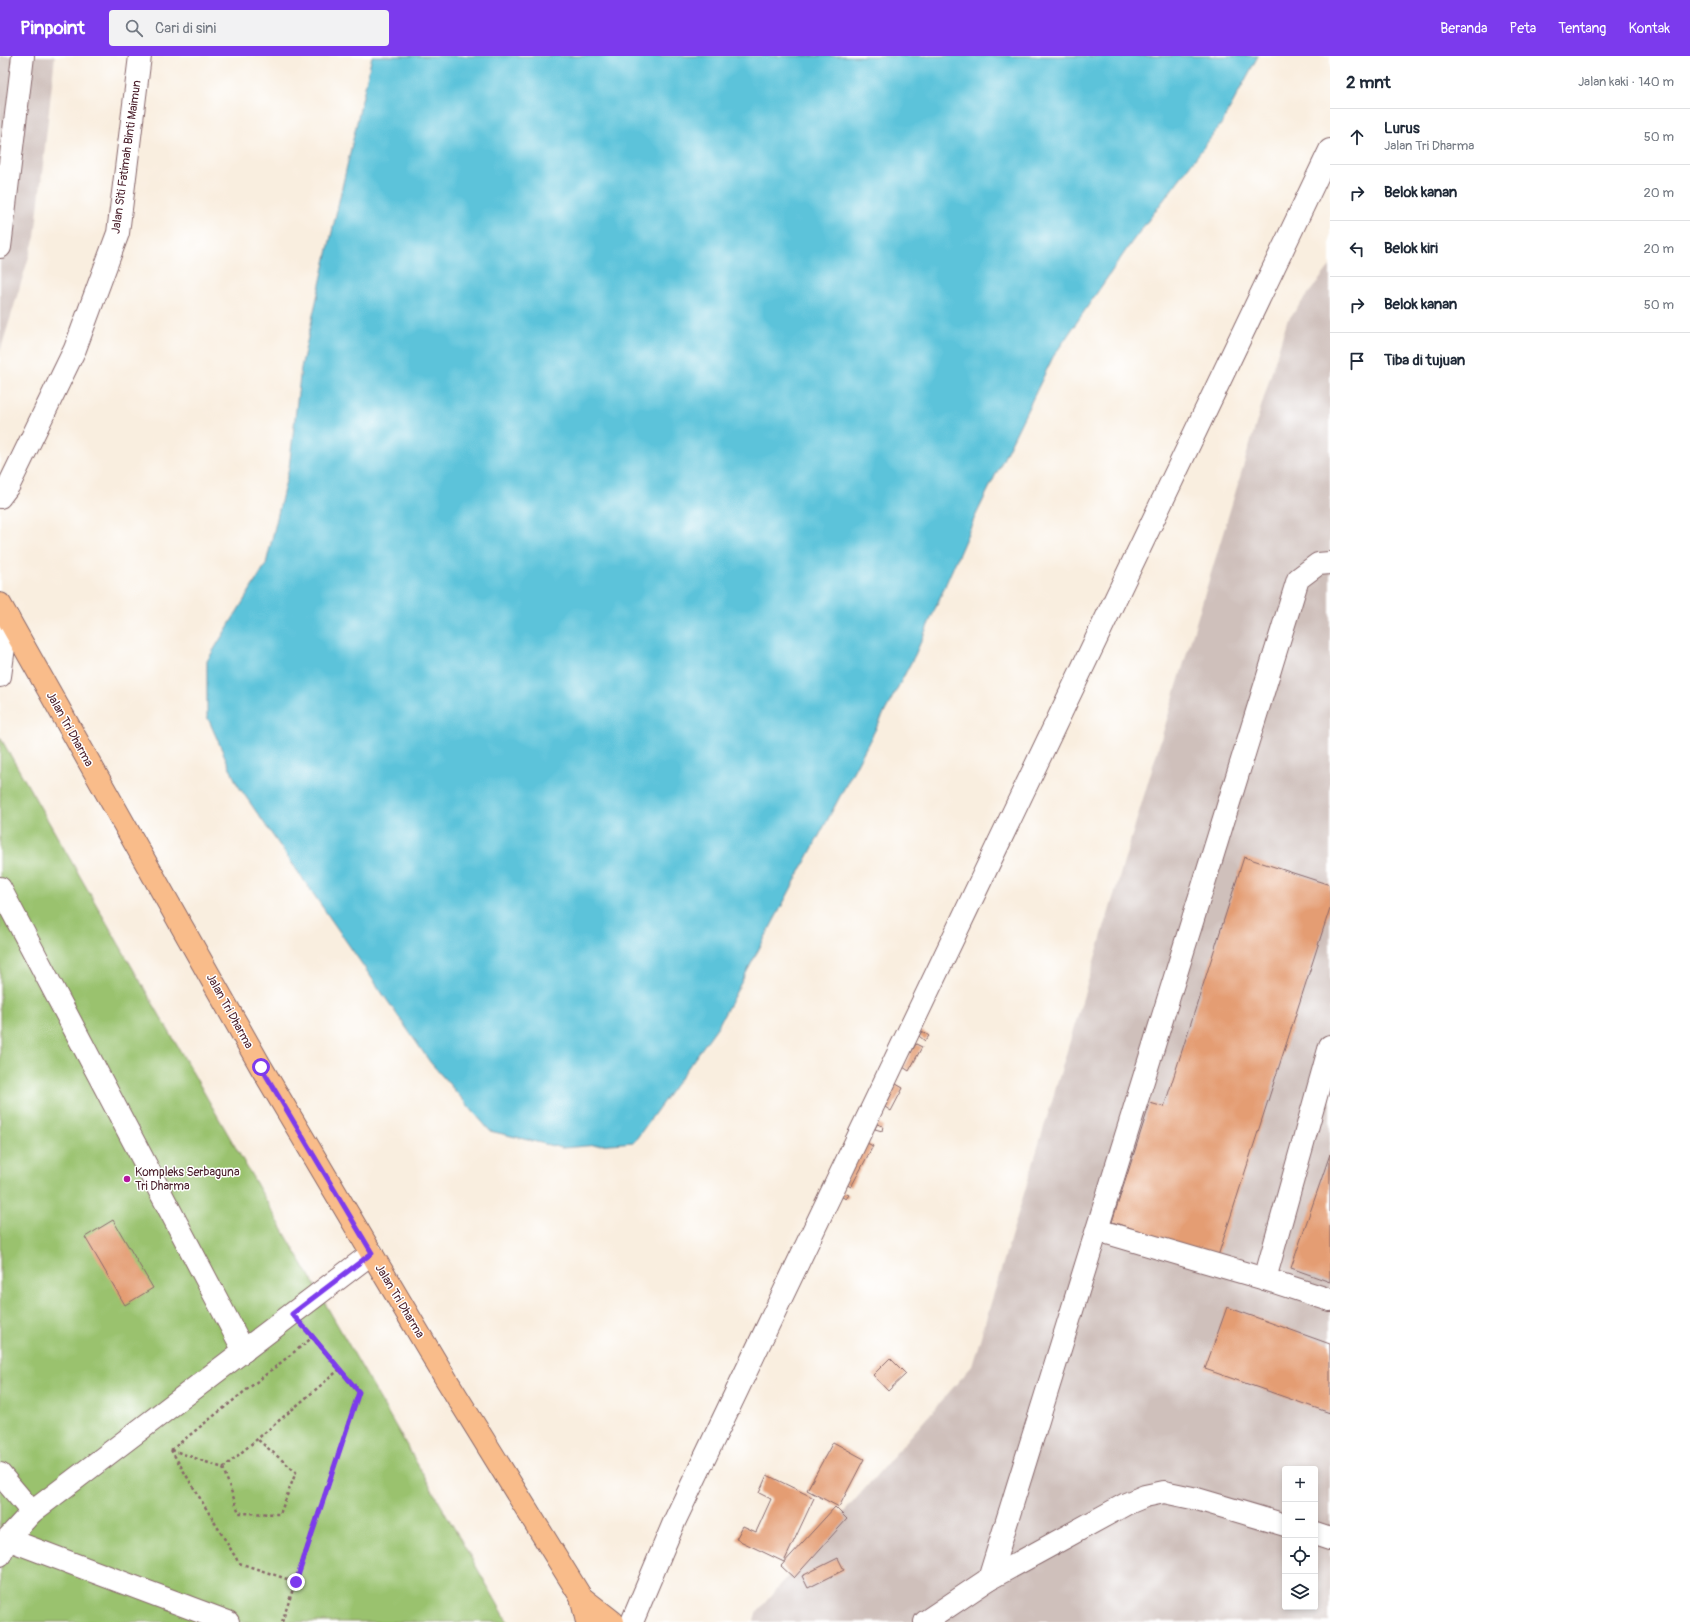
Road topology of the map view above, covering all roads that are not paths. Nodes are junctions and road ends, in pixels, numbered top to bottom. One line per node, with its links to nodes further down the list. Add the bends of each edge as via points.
1 (23, 56): 4 (street)
2 (140, 56): 5 (street, Jalan Siti Fatimah Binti Maimun, via 118,233 76,350)
3 (1330, 150): 27 (street, via 682,1506)
4 (0, 247)
5 (0, 497)
6 (1330, 563): 11 (street, via 1318,564 1298,578)
7 (4, 611): 8 (street); 12 (main road, Jalan Tri Dharma, via 261,1067)
8 (0, 676)
9 (0, 888): 15 (street)
10 (1330, 1046): 13 (street)
11 (1097, 1230): 13 (street); 22 (street)
12 (372, 1253): 15 (street); 23 (main road, Jalan Tri Dharma, via 446,1379)
13 (1265, 1279): 14 (street)
14 (1330, 1300)
15 (244, 1351): 17 (street)
16 (0, 1474): 17 (street)
17 (32, 1512): 21 (street)
18 (1282, 1524): 22 (street, via 1164,1492 1126,1504)
19 (1318, 1535): 20 (street)
20 (1330, 1538)
21 (3, 1547): 24 (street)
22 (989, 1579): 28 (street)
23 (581, 1597): 25 (main road, Jalan Tri Dharma); 26 (main road, Jalan Tri Dharma)
24 (228, 1622)
25 (587, 1622)
26 (613, 1622)
27 (632, 1622)
28 (925, 1622)

